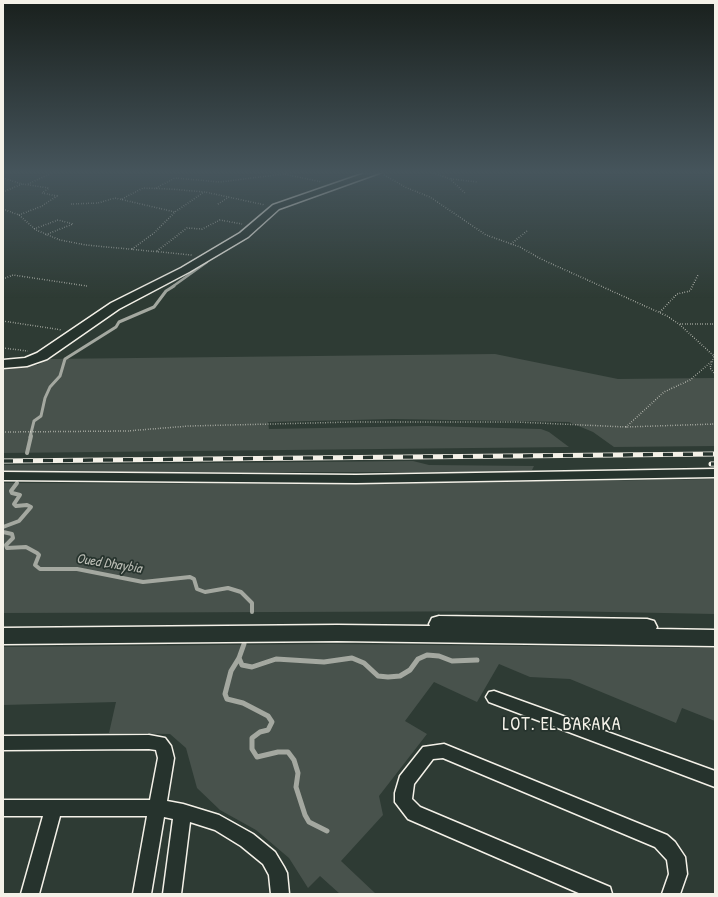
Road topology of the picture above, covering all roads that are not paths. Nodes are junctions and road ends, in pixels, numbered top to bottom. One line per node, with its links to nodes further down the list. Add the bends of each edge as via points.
1 (270, 214): 2 (main road, via 255,227 207,257 115,306 42,356 27,362)
2 (3, 364)
3 (715, 473): 4 (street, via 356,479)
4 (3, 476)
5 (3, 625): 6 (main road, via 338,623)
6 (715, 628)
7 (3, 636): 8 (main road, via 337,633)
8 (715, 638)
9 (494, 697): 11 (street)
10 (3, 743): 14 (street, via 160,743 166,754)
11 (715, 779)
12 (3, 808): 13 (street)
13 (54, 808): 14 (street); 16 (street)
14 (158, 808): 15 (street); 17 (street)
15 (184, 812): 18 (street); 19 (street, via 219,823 247,840 269,858 278,873)
16 (30, 894)
17 (142, 894)
18 (172, 894)
19 (280, 894)
20 (603, 894): 21 (street, via 414,813 404,802 406,781 429,752 444,751 661,841 676,857 678,874)
21 (671, 894)

